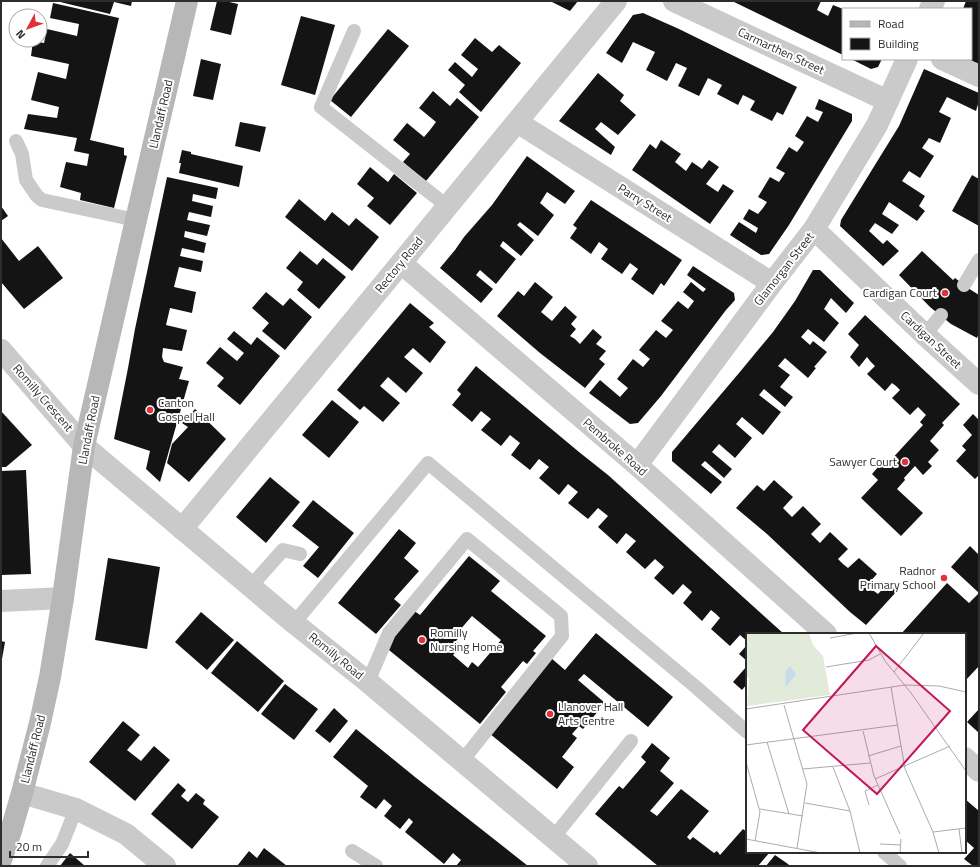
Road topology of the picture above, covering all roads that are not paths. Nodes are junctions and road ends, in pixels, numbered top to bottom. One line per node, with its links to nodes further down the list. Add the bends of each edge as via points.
1 (187, 1): 12 (main road, Llandaff Road)
2 (616, 1): 9 (street, Rectory Road)
3 (674, 1): 8 (street, Carmarthen Street)
4 (354, 32): 11 (lane, via 322,108)
5 (907, 60): 8 (street, Glamorgan Street)
6 (944, 60): 7 (street)
7 (979, 76)
8 (888, 101): 13 (street, Glamorgan Street, via 877,125)
9 (517, 122): 11 (street, Rectory Road); 16 (street, Parry Street)
10 (16, 141): 12 (lane, via 22,154 26,180 42,200)
11 (447, 206): 15 (street, Rectory Road)
12 (136, 220): 22 (main road, Llandaff Road)
13 (814, 229): 16 (street, Glamorgan Street); 19 (street, Cardigan Street)
14 (979, 260): 17 (lane)
15 (401, 263): 23 (street, Pembroke Road); 24 (street, Rectory Road)
16 (772, 283): 23 (street, Glamorgan Street)
17 (964, 285)
18 (941, 315): 19 (lane)
19 (925, 335): 21 (street, Cardigan Street)
20 (1, 350): 22 (street, Romilly Crescent)
21 (979, 384)
22 (84, 446): 24 (street, Romilly Road); 27 (main road, Llandaff Road)
23 (637, 465): 30 (street, Pembroke Road)
24 (182, 529): 26 (street, Romilly Road)
25 (300, 554): 26 (lane, via 283,550)
26 (251, 586): 29 (street, Romilly Road)
27 (63, 598): 28 (street); 37 (main road, Llandaff Road, via 50,677)
28 (1, 601)
29 (294, 623): 31 (street, Romilly Road); 32 (lane, via 428,463)
30 (825, 633)
31 (368, 682): 35 (street, Romilly Road); 35 (lane, via 389,633 467,539 561,616 562,636)
32 (746, 731)
33 (631, 741): 39 (lane)
34 (966, 759): 36 (street)
35 (462, 761): 39 (street, Romilly Road)
36 (979, 771)
37 (22, 793): 38 (street); 42 (main road, Llandaff Road)
38 (76, 809): 43 (lane, via 62,844); 44 (street, via 126,834)
39 (553, 838): 46 (street, Romilly Road)
40 (352, 852): 45 (lane)
41 (885, 853): 47 (lane)
42 (1, 860)
43 (46, 866)
44 (165, 866)
45 (376, 866)
46 (587, 866)
47 (900, 866)

